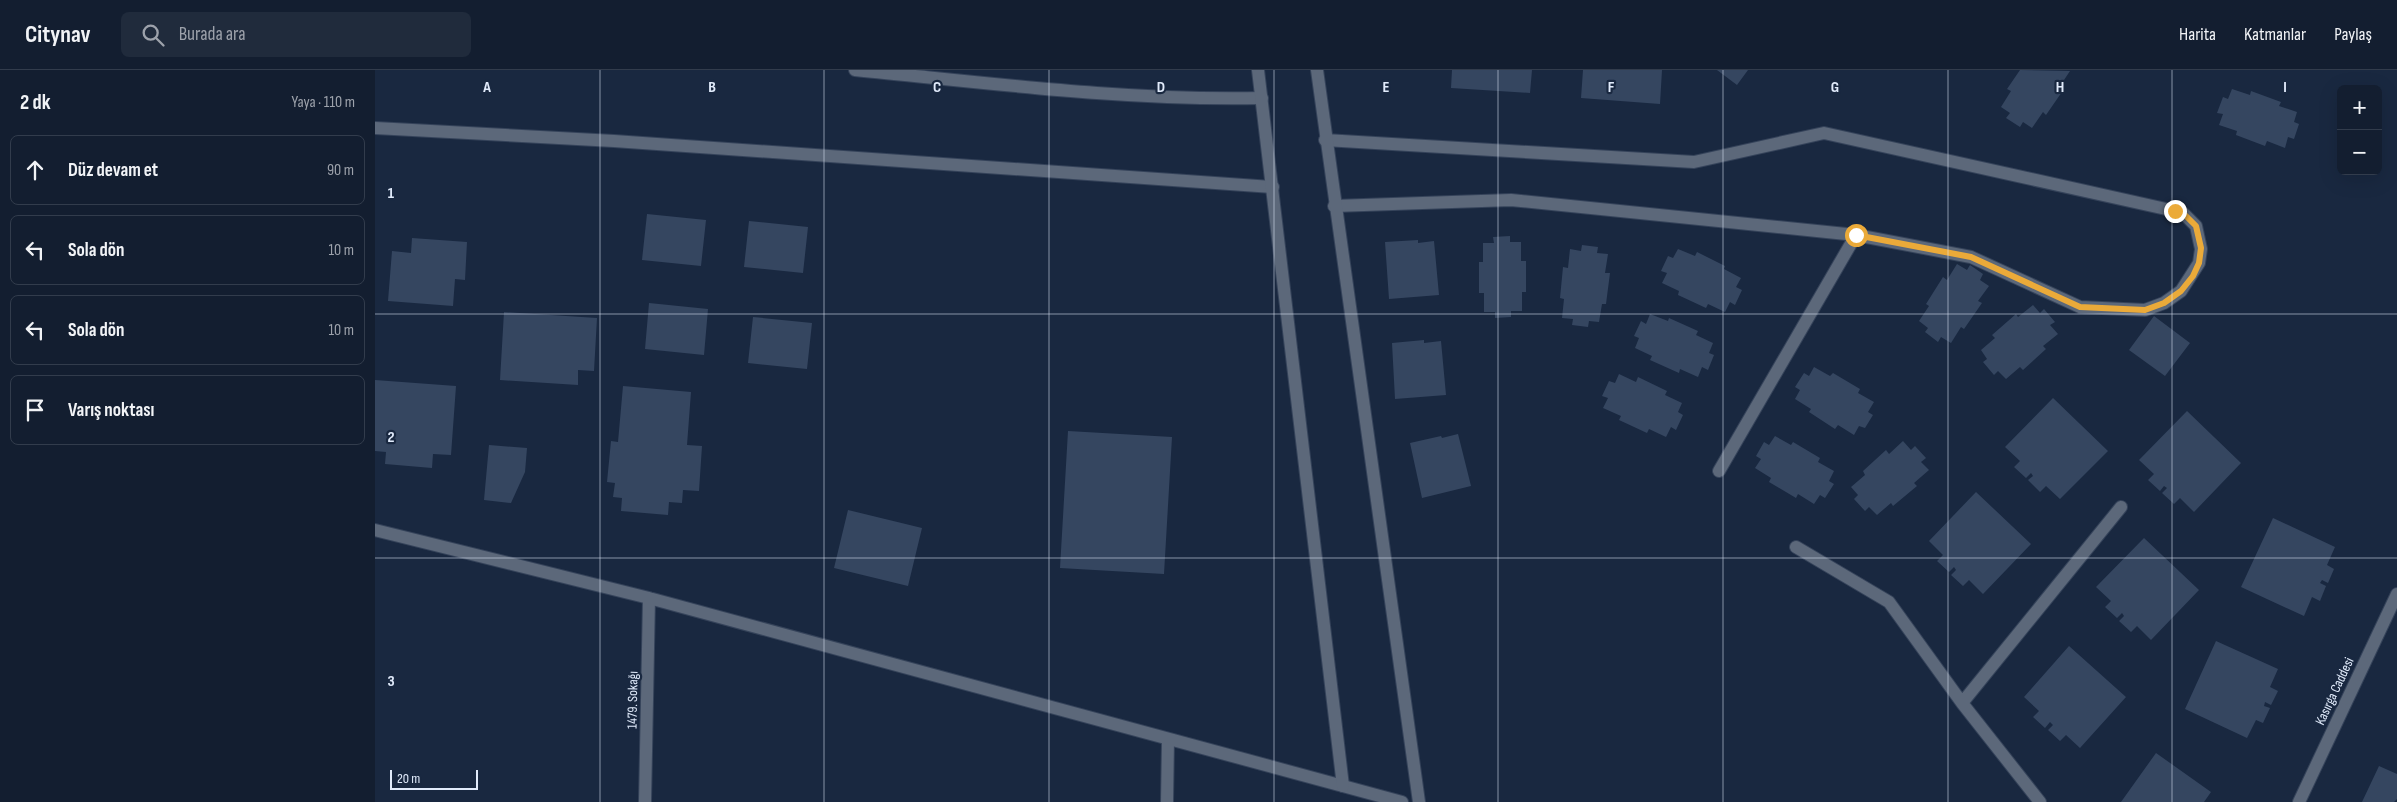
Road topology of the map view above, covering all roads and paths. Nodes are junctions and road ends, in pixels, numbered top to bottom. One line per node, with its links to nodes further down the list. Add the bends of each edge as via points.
1 (855, 70): 4 (street, via 1123,95)
2 (1258, 70): 4 (street)
3 (1317, 70): 6 (street)
4 (1262, 98): 7 (street)
5 (375, 128): 7 (street, via 624,142)
6 (1325, 140): 8 (street); 9 (street, via 1694,162 1824,133 2175,211 2184,214 2196,226 2201,248 2193,276 2181,291 2164,303 2145,310 2080,307 1971,257)
7 (1273, 188): 18 (street)
8 (1334, 206): 9 (street, via 1511,200); 23 (street)
9 (1856, 235): 10 (street)
10 (1719, 471)
11 (2121, 507): 16 (street)
12 (375, 530): 15 (street)
13 (1796, 547): 16 (street, via 1889,602)
14 (2397, 594): 25 (street, Kasırga Caddesi)
15 (649, 598): 17 (street); 20 (street, 1479. Sokağı)
16 (1962, 703): 24 (street)
17 (1168, 740): 18 (street); 21 (street)
18 (1343, 786): 19 (street)
19 (1382, 799): 22 (street)
20 (645, 802)
21 (1167, 802)
22 (1402, 802)
23 (1419, 802)
24 (2040, 802)
25 (2299, 802)

